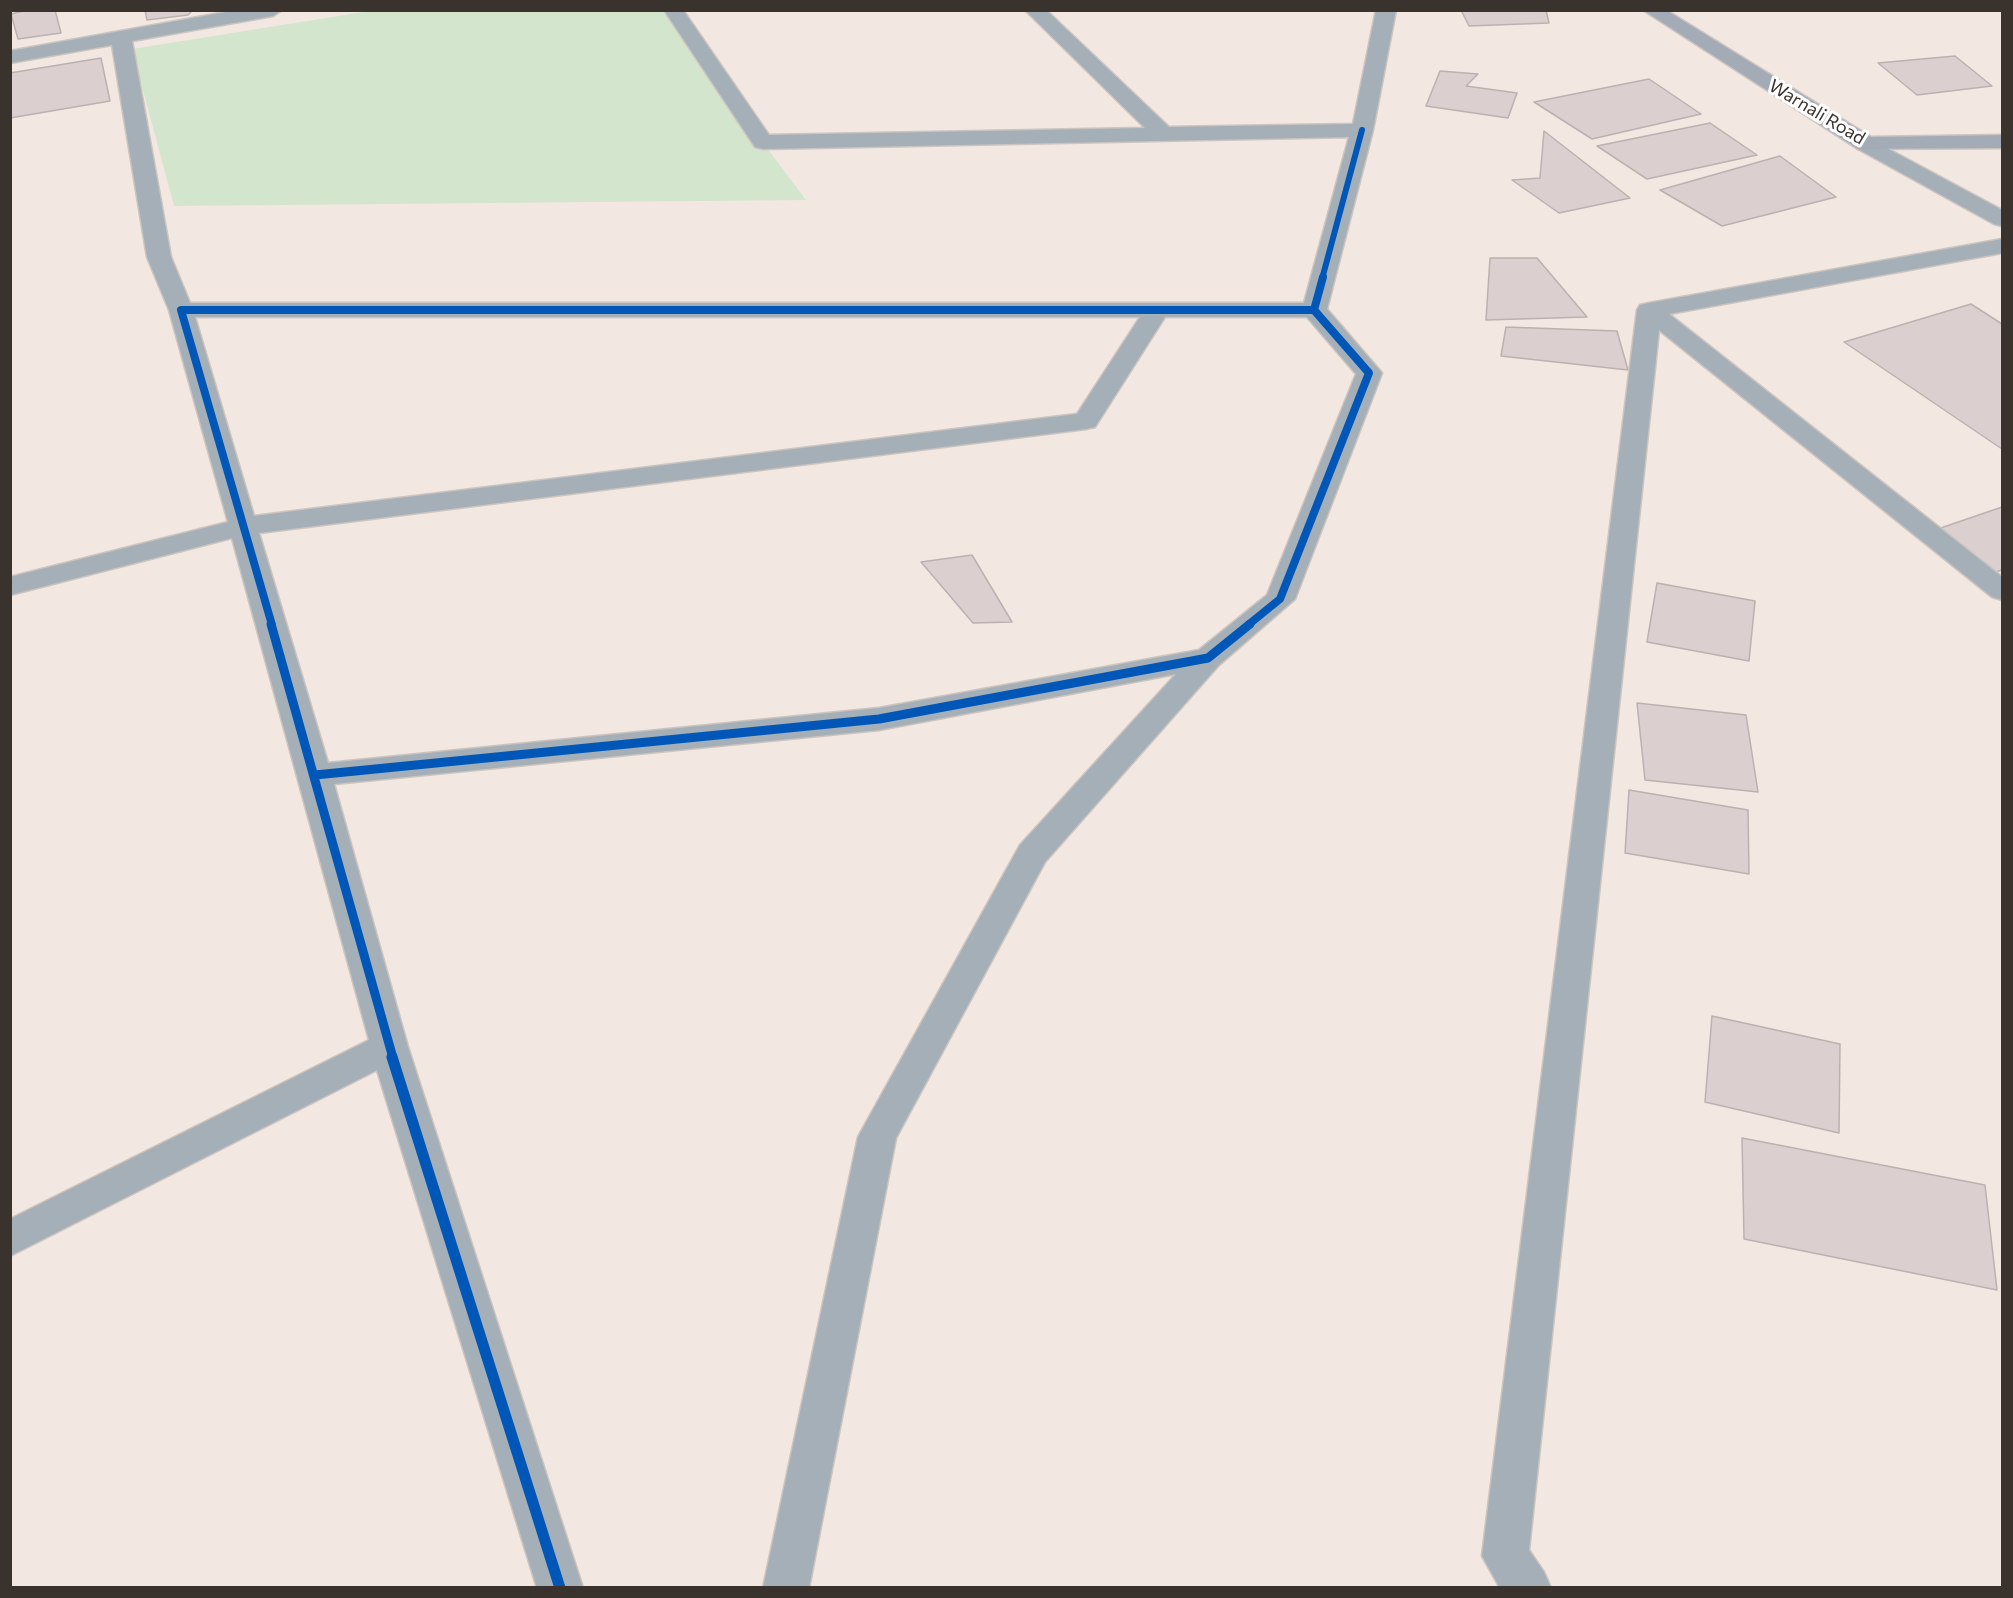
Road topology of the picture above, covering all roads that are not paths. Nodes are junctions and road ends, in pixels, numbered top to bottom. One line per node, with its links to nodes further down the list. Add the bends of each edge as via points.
1 (273, 10): 6 (street)
2 (673, 10): 9 (street, via 763,142)
3 (1034, 10): 9 (street)
4 (1386, 10): 8 (street)
5 (1652, 10): 11 (main road, Warnali Road)
6 (121, 38): 7 (street); 14 (street, via 159,257)
7 (10, 57)
8 (1362, 130): 9 (street); 16 (street)
9 (1164, 134)
10 (2002, 142): 11 (main road, Warnali Road)
11 (1866, 144): 12 (street)
12 (2002, 219)
13 (2002, 246): 17 (street)
14 (181, 310): 15 (street); 18 (street)
15 (1156, 310): 16 (street); 18 (street, via 1086,421)
16 (1314, 310): 21 (street, via 1369,373 1280,599)
17 (1649, 310): 20 (street); 27 (street, via 1505,1556)
18 (244, 526): 19 (street); 22 (street)
19 (10, 586)
20 (2002, 591)
21 (1208, 658): 22 (street, via 879,719); 26 (street, via 1032,854 877,1137)
22 (315, 775): 23 (street)
23 (389, 1047): 24 (street); 25 (street)
24 (10, 1239)
25 (560, 1587)
26 (786, 1587)
27 (1528, 1587)

